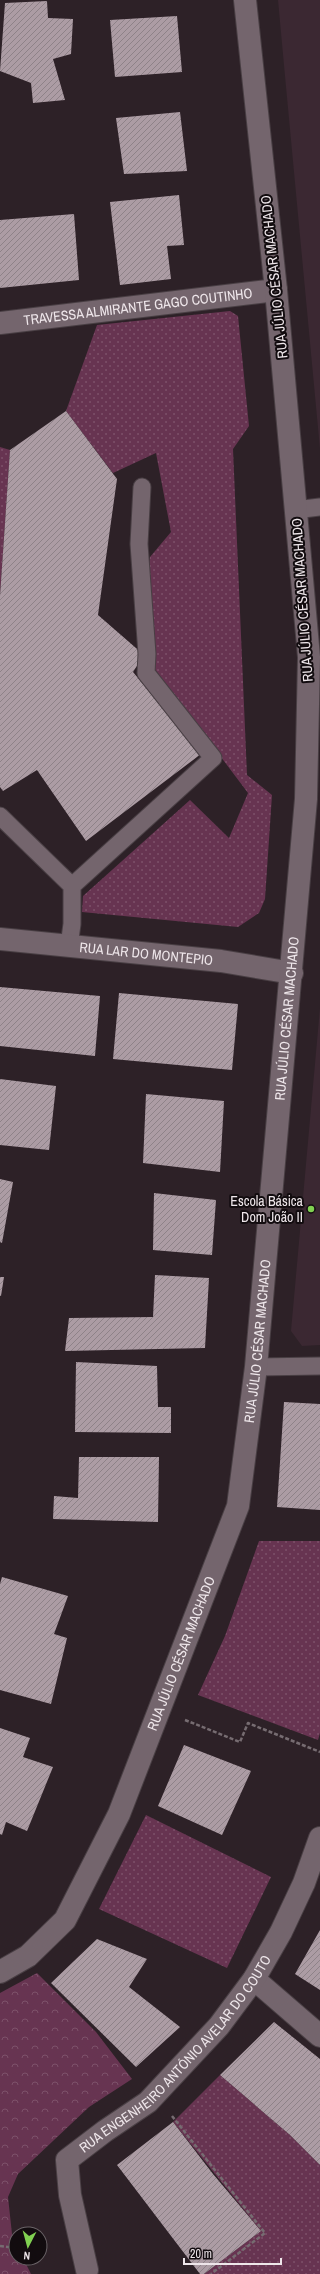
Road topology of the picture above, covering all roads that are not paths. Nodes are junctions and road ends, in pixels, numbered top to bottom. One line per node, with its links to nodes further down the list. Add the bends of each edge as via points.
1 (245, 0): 2 (street, RUA JÚLIO CÉSAR MACHADO)
2 (276, 290): 3 (street, TRAVESSA ALMIRANTE GAGO COUTINHO); 6 (street, RUA JÚLIO CÉSAR MACHADO)
3 (0, 323)
4 (142, 487): 9 (lane, via 139,544 147,654 146,673 214,758)
5 (320, 506): 6 (lane)
6 (295, 510): 7 (street, RUA JÚLIO CÉSAR MACHADO)
7 (314, 648): 12 (street, RUA JÚLIO CÉSAR MACHADO, via 306,799)
8 (0, 816): 9 (lane)
9 (72, 886): 11 (lane)
10 (0, 939): 11 (street, RUA LAR DO MONTEPIO)
11 (69, 946): 12 (street, RUA LAR DO MONTEPIO, via 221,961)
12 (292, 973): 14 (street, RUA JÚLIO CÉSAR MACHADO)
13 (320, 1366): 14 (lane)
14 (256, 1367): 16 (street, RUA JÚLIO CÉSAR MACHADO, via 238,1506 119,1814 65,1920 28,1956)
15 (320, 1838): 17 (street, RUA ENGENHEIRO ANTÓNIO AVELAR DO COUTO, via 304,1883)
16 (0, 1972)
17 (254, 1979): 18 (street); 19 (street, RUA ENGENHEIRO ANTÓNIO AVELAR DO COUTO, via 219,2026 148,2102 66,2160 70,2195)
18 (320, 2036)
19 (87, 2270)

